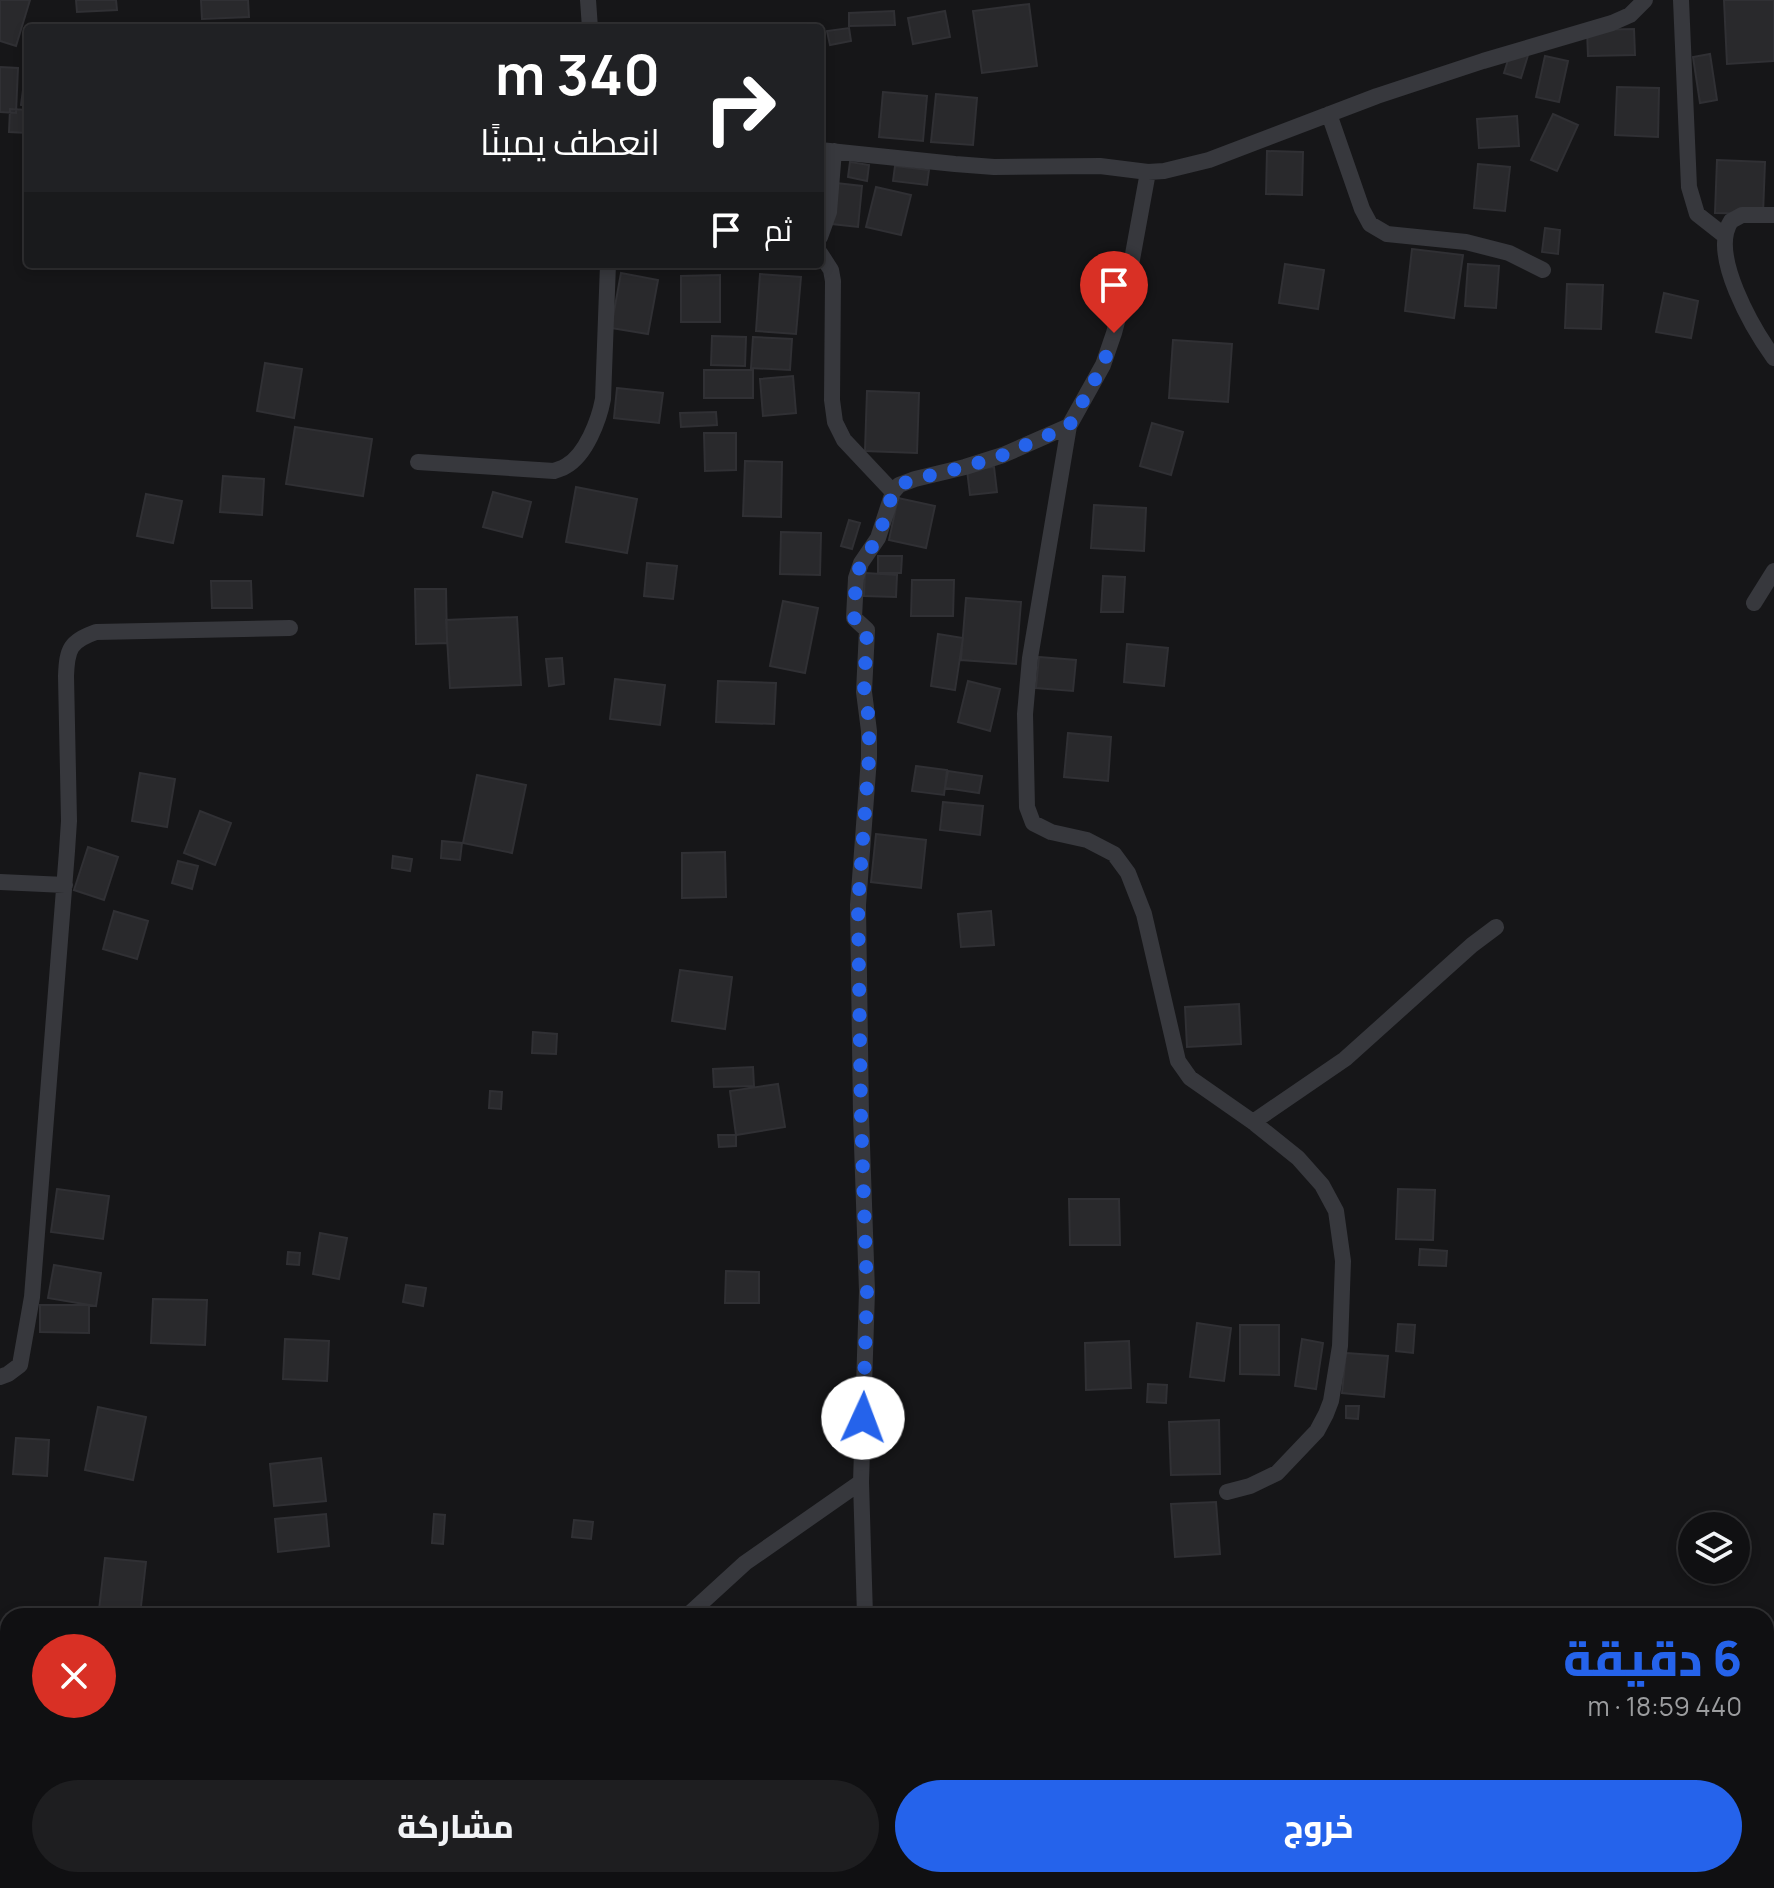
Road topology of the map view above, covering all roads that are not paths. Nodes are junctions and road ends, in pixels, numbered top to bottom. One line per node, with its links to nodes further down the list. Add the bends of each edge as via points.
1 (588, 0): 4 (street)
2 (1645, 0): 5 (street, via 1612,23)
3 (1681, 0): 10 (street, via 1689,187 1697,214)
4 (590, 24)
5 (1329, 114): 7 (street, via 1209,160); 13 (street, via 1370,224 1387,234 1466,242 1509,253)
6 (827, 150): 7 (street, via 994,167 1100,166); 9 (street, via 829,212)
7 (1148, 172): 15 (street, via 1114,333 1103,365)
8 (1774, 215): 10 (street, via 1742,215 1731,221)
9 (824, 226)
10 (1725, 236): 14 (street, via 1728,271)
11 (824, 259): 17 (street, via 833,281 835,422 844,440)
12 (608, 268): 16 (street, via 603,399 595,425 568,466 554,471)
13 (1543, 270)
14 (1774, 358)
15 (1069, 426): 17 (street, via 1003,455 899,485); 24 (street, via 1030,658 1027,807 1033,823 1114,854 1128,873 1144,914 1178,1061 1190,1078)
16 (418, 462)
17 (893, 492): 26 (street, via 878,538 856,578 854,618 867,630 864,692 869,731 858,905 867,1291)
18 (1774, 571): 19 (street)
19 (1754, 603)
20 (290, 628): 22 (street, via 96,632 70,648)
21 (0, 882): 22 (street)
22 (65, 885): 25 (street, via 32,1297 20,1365)
23 (1496, 927): 24 (street, via 1345,1059)
24 (1253, 1122): 27 (street, via 1298,1158 1336,1211 1343,1261 1340,1346 1331,1401 1317,1431 1277,1473)
25 (0, 1377)
26 (861, 1482): 28 (street, via 745,1563); 29 (street)
27 (1227, 1492)
28 (696, 1608)
29 (865, 1608)

